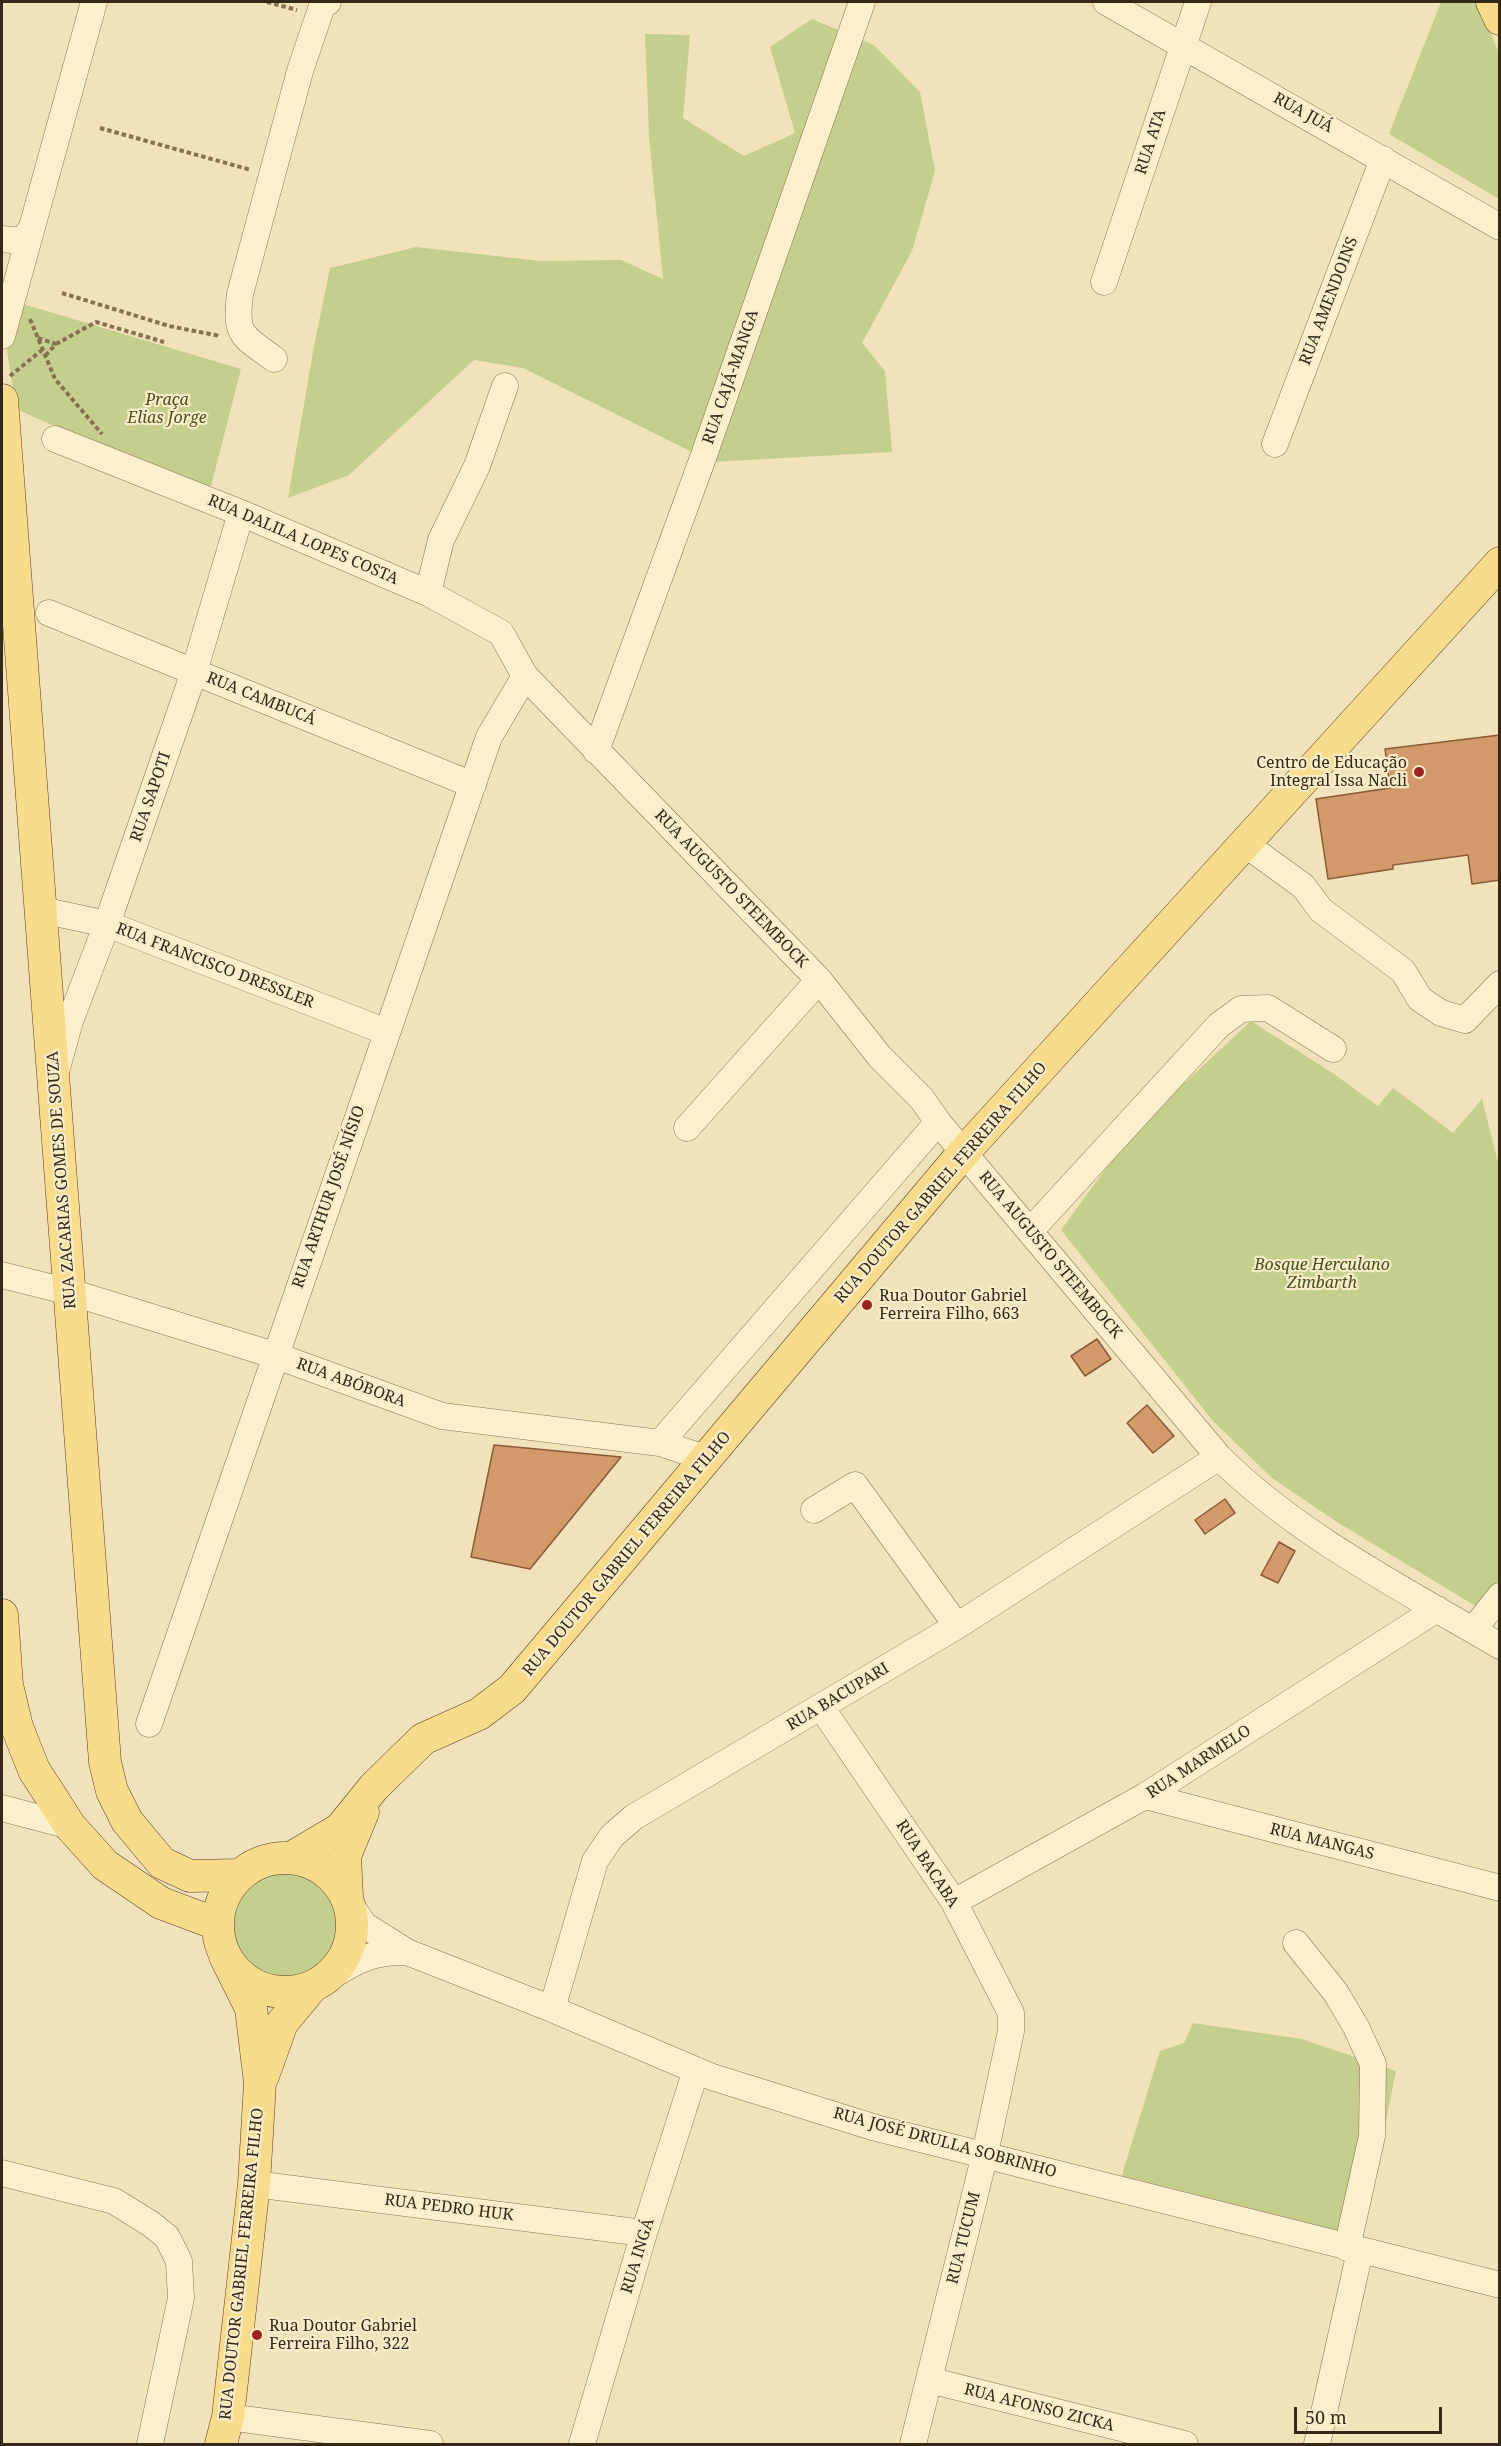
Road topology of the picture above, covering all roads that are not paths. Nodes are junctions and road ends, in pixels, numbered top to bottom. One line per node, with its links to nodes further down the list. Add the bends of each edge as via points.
1 (94, 2): 11 (street)
2 (862, 2): 26 (street, RUA CAJÁ-MANGA)
3 (1106, 2): 8 (street, RUA JUÁ)
4 (1198, 2): 8 (street, RUA ATA)
5 (1492, 2): 7 (main road)
6 (323, 9): 15 (street, via 300,71 240,294 237,321 242,334)
7 (1500, 19)
8 (1183, 46): 9 (street, RUA JUÁ); 13 (street, RUA ATA)
9 (1383, 159): 10 (street, RUA JUÁ); 19 (street, RUA AMENDOINS)
10 (1500, 227)
11 (31, 229): 12 (street, via 22,241); 14 (street)
12 (2, 239)
13 (1104, 282)
14 (2, 336)
15 (274, 359)
16 (505, 386): 22 (street, via 477,466 441,540)
17 (6, 388): 29 (main road, RUA ZACARIAS GOMES DE SOUZA)
18 (55, 440): 20 (street, RUA DALILA LOPES COSTA)
19 (1275, 444)
20 (241, 513): 22 (street, RUA DALILA LOPES COSTA); 24 (street, RUA SAPOTI)
21 (1500, 563): 28 (main road, RUA DOUTOR GABRIEL FERREIRA FILHO)
22 (428, 593): 25 (street, RUA DALILA LOPES COSTA, via 501,633)
23 (49, 613): 24 (street, RUA CAMBUCÁ)
24 (194, 672): 27 (street, RUA CAMBUCÁ); 30 (street, RUA SAPOTI)
25 (525, 676): 26 (street, RUA AUGUSTO STEEMBOCK); 27 (street, RUA ARTHUR JOSÉ NÍSIO, via 489,737)
26 (596, 751): 31 (street, RUA AUGUSTO STEEMBOCK)
27 (473, 785): 33 (street, RUA ARTHUR JOSÉ NÍSIO)
28 (1245, 844): 32 (street, via 1303,886 1321,910 1404,971 1420,999 1441,1013 1465,1020); 38 (main road, RUA DOUTOR GABRIEL FERREIRA FILHO)
29 (41, 910): 30 (street, RUA FRANCISCO DRESSLER); 35 (main road, RUA ZACARIAS GOMES DE SOUZA)
30 (107, 924): 33 (street, RUA FRANCISCO DRESSLER); 35 (street, RUA SAPOTI, via 70,1021)
31 (819, 980): 36 (street, RUA AUGUSTO STEEMBOCK); 37 (street)
32 (1500, 984)
33 (387, 1032): 42 (street, RUA ARTHUR JOSÉ NÍSIO)
34 (1333, 1049): 39 (street, via 1268,1008 1241,1009 1219,1026)
35 (54, 1080): 41 (main road, RUA ZACARIAS GOMES DE SOUZA)
36 (938, 1122): 38 (street, RUA AUGUSTO STEEMBOCK); 43 (street)
37 (687, 1128)
38 (964, 1152): 39 (street, RUA AUGUSTO STEEMBOCK); 45 (main road, RUA DOUTOR GABRIEL FERREIRA FILHO)
39 (1031, 1230): 44 (street, RUA AUGUSTO STEEMBOCK)
40 (2, 1275): 41 (street, RUA ABÓBORA)
41 (70, 1292): 42 (street, RUA ABÓBORA); 60 (main road, RUA ZACARIAS GOMES DE SOUZA, via 105,1762 112,1791 127,1821 162,1863 190,1876)
42 (274, 1355): 43 (street, RUA ABÓBORA, via 442,1416); 54 (street, RUA ARTHUR JOSÉ NÍSIO)
43 (660, 1443): 45 (street, RUA ABÓBORA)
44 (1219, 1457): 48 (street, RUA AUGUSTO STEEMBOCK, via 1248,1486 1291,1518); 50 (street, RUA BACUPARI)
45 (708, 1459): 55 (main road, RUA DOUTOR GABRIEL FERREIRA FILHO, via 512,1689 479,1714 423,1739)
46 (814, 1510): 50 (street, via 855,1485)
47 (1500, 1596): 51 (street)
48 (1437, 1609): 51 (street, RUA AUGUSTO STEEMBOCK); 56 (street, RUA MARMELO)
49 (2, 1615): 58 (main road, via 7,1685 16,1727 34,1770)
50 (957, 1626): 53 (street, RUA BACUPARI)
51 (1473, 1630): 52 (street, RUA AUGUSTO STEEMBOCK)
52 (1500, 1646)
53 (821, 1707): 63 (street, RUA BACABA); 69 (street, RUA BACUPARI, via 634,1817 612,1836 595,1861)
54 (149, 1724)
55 (374, 1787): 59 (main road, RUA DOUTOR GABRIEL FERREIRA FILHO, via 340,1829); 62 (main road, RUA DOUTOR GABRIEL FERREIRA FILHO, via 345,1856)
56 (1145, 1796): 61 (street, RUA MANGAS); 63 (street, RUA MARMELO)
57 (2, 1808): 58 (street)
58 (70, 1826): 64 (main road, via 105,1865 161,1903)
59 (291, 1858): 60 (main road, via 264,1861); 62 (main road, via 324,1870)
60 (240, 1875): 64 (main road, via 220,1905)
61 (1500, 1888)
62 (348, 1900): 66 (street, RUA JOSÉ DRULLA SOBRINHO, via 364,1925); 68 (main road, via 353,1930 346,1956)
63 (954, 1902): 70 (street, RUA BACABA, via 1011,2013)
64 (217, 1924): 67 (main road)
65 (1296, 1943): 77 (street, via 1336,1993 1373,2064 1372,2136)
66 (407, 1952): 68 (street, RUA JOSÉ DRULLA SOBRINHO, via 385,1951 360,1959); 69 (street, RUA JOSÉ DRULLA SOBRINHO)
67 (225, 1956): 68 (main road, via 252,1985 271,1992 292,1993); 72 (main road, RUA DOUTOR GABRIEL FERREIRA FILHO, via 251,2008)
68 (320, 1982): 72 (main road, RUA DOUTOR GABRIEL FERREIRA FILHO, via 282,2023)
69 (552, 2009): 71 (street, RUA JOSÉ DRULLA SOBRINHO)
70 (1011, 2031): 73 (street, RUA TUCUM)
71 (696, 2070): 73 (street, RUA JOSÉ DRULLA SOBRINHO, via 876,2127); 76 (street, RUA INGÁ)
72 (260, 2083): 75 (main road, RUA DOUTOR GABRIEL FERREIRA FILHO)
73 (985, 2154): 77 (street, RUA JOSÉ DRULLA SOBRINHO); 79 (street, RUA TUCUM)
74 (2, 2173): 81 (street, via 114,2202 167,2237 178,2261 181,2298)
75 (254, 2184): 76 (street, RUA PEDRO HUK); 80 (main road, RUA DOUTOR GABRIEL FERREIRA FILHO)
76 (644, 2233): 83 (street, RUA INGÁ)
77 (1354, 2250): 78 (street, RUA JOSÉ DRULLA SOBRINHO); 86 (street)
78 (1500, 2285)
79 (929, 2380): 84 (street, RUA TUCUM); 85 (street, RUA AFONSO ZICKA)
80 (224, 2431): 82 (street)
81 (150, 2445)
82 (430, 2445)
83 (582, 2445)
84 (913, 2445)
85 (1185, 2445)
86 (1317, 2445)

